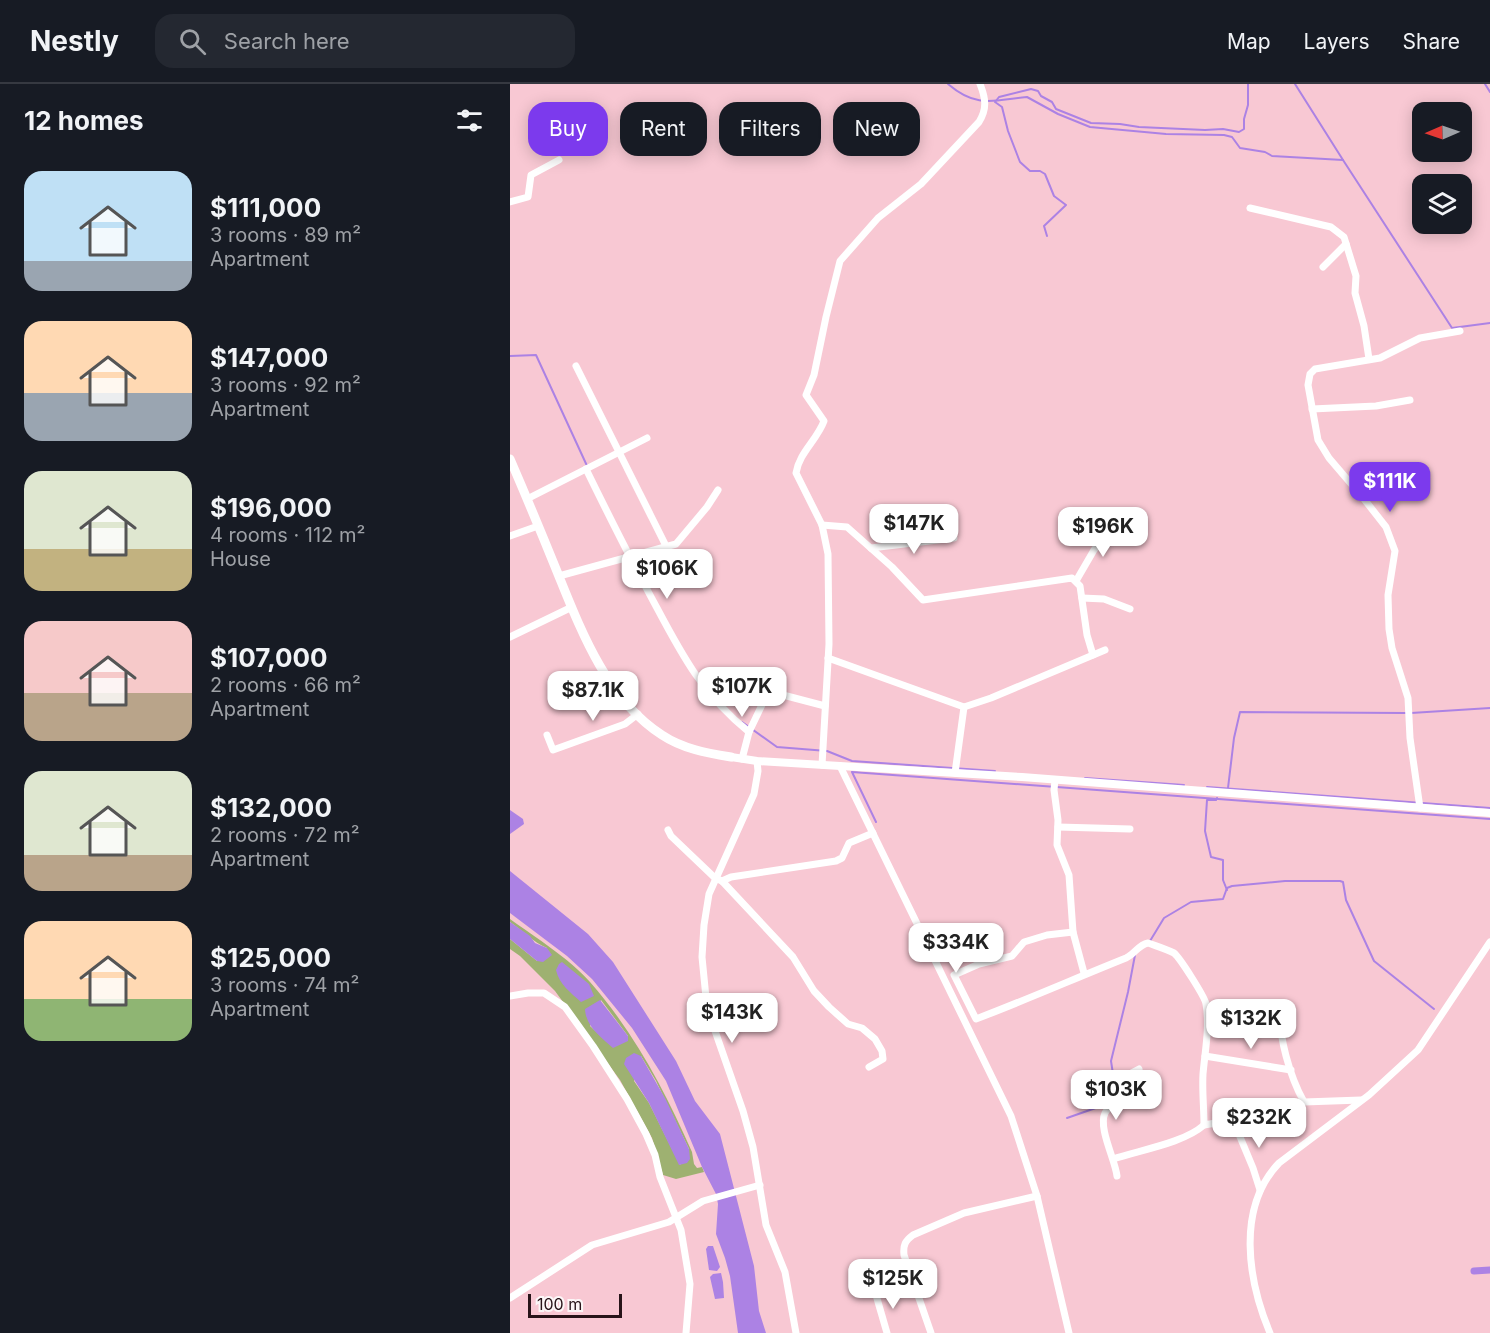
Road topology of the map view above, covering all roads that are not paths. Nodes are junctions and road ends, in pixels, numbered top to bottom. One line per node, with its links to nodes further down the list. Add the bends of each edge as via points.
1 (980, 84): 19 (street, via 986,112 979,122 921,184 878,218 840,261 814,375 806,394 824,421 801,457 796,473)
2 (559, 160): 3 (street, via 531,175 528,197)
3 (510, 202)
4 (1250, 208): 5 (street, via 1331,227)
5 (1346, 243): 6 (street); 8 (street, via 1356,276 1355,293)
6 (1323, 267)
7 (1460, 331): 8 (street, via 1420,339 1380,358)
8 (1369, 359): 11 (street, via 1315,369 1308,385)
9 (576, 366): 13 (street)
10 (1410, 400): 11 (street)
11 (1312, 409): 49 (street, via 1318,440 1386,527 1395,551 1388,595 1389,629 1408,698)
12 (647, 438): 13 (street)
13 (619, 452): 15 (street); 23 (street)
14 (510, 459): 17 (main road)
15 (586, 469): 17 (street); 25 (street)
16 (718, 490): 23 (street, via 676,544)
17 (527, 499): 20 (main road)
18 (1115, 524): 27 (street)
19 (822, 525): 24 (street, via 847,527); 34 (street, via 830,596)
20 (538, 526): 21 (street); 26 (main road)
21 (510, 536)
22 (954, 538): 24 (street)
23 (666, 546): 25 (street)
24 (871, 548): 27 (street, via 923,600 1072,578)
25 (629, 557): 26 (street); 40 (street, via 690,668 727,715)
26 (559, 576): 29 (main road)
27 (1076, 581): 28 (street)
28 (1082, 598): 30 (street); 33 (street)
29 (572, 607): 31 (street); 39 (main road, via 610,682)
30 (1130, 609)
31 (510, 637)
32 (1105, 650): 33 (street)
33 (1093, 655): 38 (street)
34 (828, 658): 37 (street); 38 (street)
35 (753, 679): 36 (street)
36 (770, 688): 37 (street); 40 (street)
37 (825, 706): 45 (street)
38 (964, 708): 47 (street)
39 (638, 714): 41 (street, via 625,724 553,750); 42 (main road, via 652,729 675,742)
40 (749, 732): 43 (street)
41 (547, 735)
42 (731, 757): 43 (street)
43 (741, 759): 44 (street)
44 (757, 761): 45 (street); 55 (street, via 754,794)
45 (822, 765): 46 (street)
46 (840, 766): 47 (street); 54 (street)
47 (955, 773): 48 (street)
48 (1055, 780): 49 (street); 51 (street)
49 (1420, 808): 50 (street)
50 (1490, 813)
51 (1058, 827): 52 (street); 56 (street, via 1057,845 1069,875)
52 (1131, 829)
53 (668, 830): 55 (street)
54 (873, 833): 55 (street, via 849,843 842,858 836,861); 73 (street, via 1011,1116)
55 (719, 879): 62 (street, via 793,957 829,1007 848,1024 862,1028 875,1039 883,1059); 71 (street, via 709,894 704,925 702,957 707,1008 743,1111)
56 (1073, 932): 58 (street); 58 (street, via 1024,942 1012,956 954,975 976,1019)
57 (1490, 942): 65 (street, via 1418,1050)
58 (1084, 973): 61 (street, via 1130,956 1144,943 1173,952 1206,1003)
59 (510, 996): 74 (street, via 544,993 564,1006 599,1055 646,1134)
60 (1280, 1006): 64 (street, via 1282,1039)
61 (1205, 1056): 64 (street); 68 (street)
62 (869, 1067)
63 (1139, 1069): 69 (street, via 1118,1080 1118,1099 1104,1116)
64 (1291, 1070): 66 (street)
65 (1361, 1100): 66 (street); 72 (street, via 1279,1163)
66 (1304, 1102): 67 (street)
67 (1233, 1120): 68 (street); 72 (street)
68 (1204, 1125): 69 (street, via 1179,1139)
69 (1113, 1159): 70 (street)
70 (1117, 1176)
71 (760, 1185): 74 (street, via 714,1198); 78 (street, via 766,1226 785,1272)
72 (1260, 1190): 82 (street, via 1250,1224 1251,1251 1254,1282)
73 (1037, 1196): 80 (street, via 964,1213 906,1240 904,1255); 81 (street)
74 (677, 1218): 76 (street, via 592,1245); 77 (street, via 690,1284)
75 (876, 1295): 79 (street)
76 (510, 1298)
77 (686, 1333)
78 (796, 1333)
79 (887, 1333)
80 (931, 1333)
81 (1069, 1333)
82 (1270, 1333)

